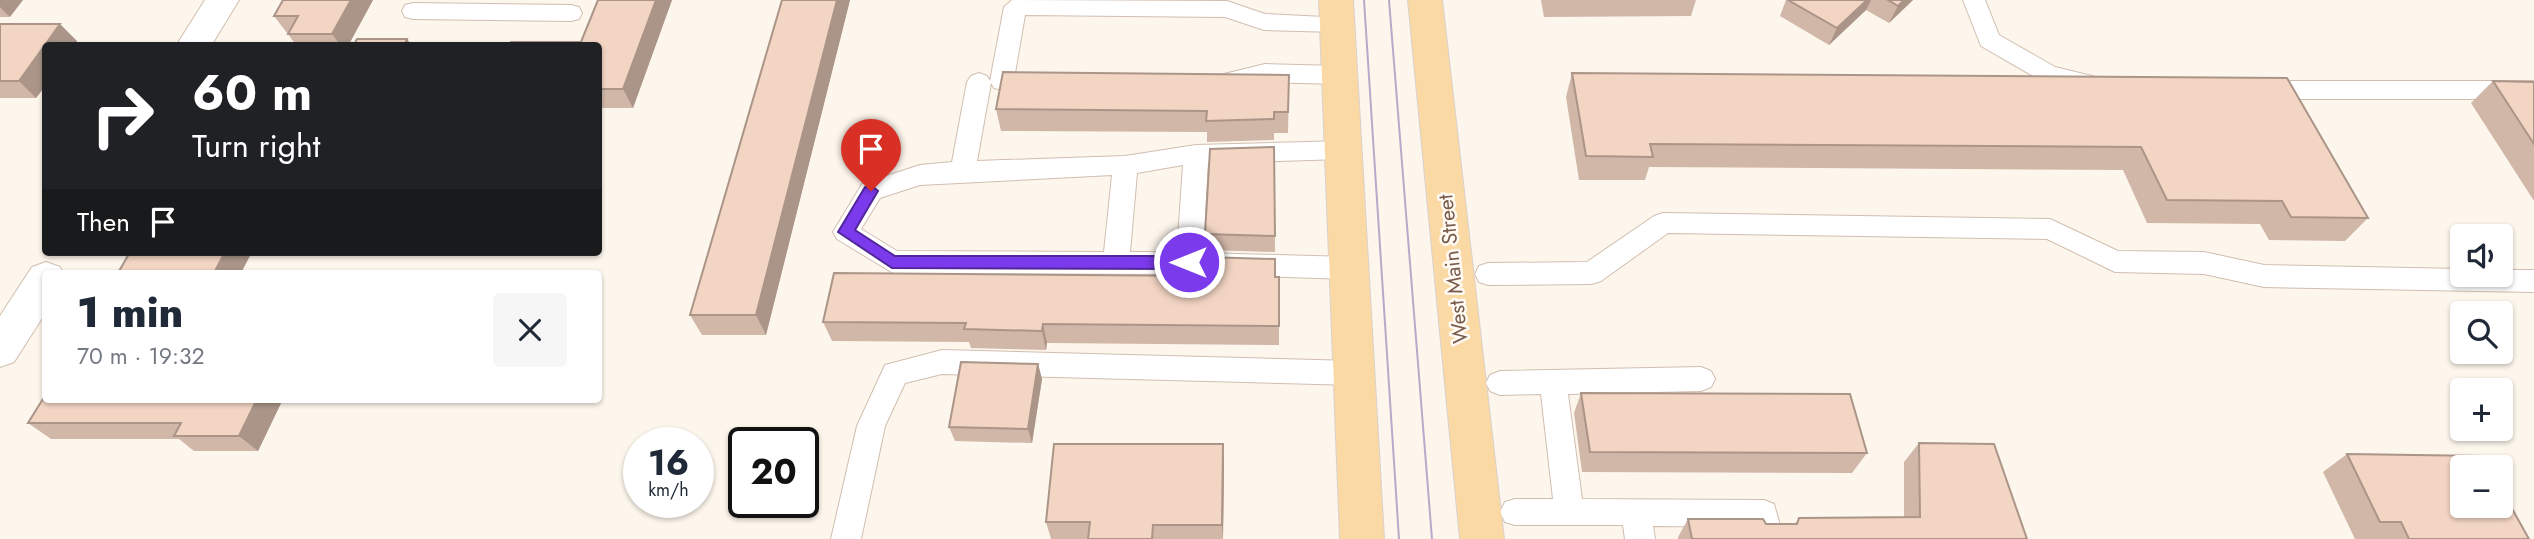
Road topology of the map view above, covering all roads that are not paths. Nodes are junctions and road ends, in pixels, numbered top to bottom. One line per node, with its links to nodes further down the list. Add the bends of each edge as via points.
1 (222, 0): 8 (street)
2 (1425, 0): 36 (main road, West Main Street)
3 (1974, 0): 13 (lane, via 1989,40 2048,74)
4 (489, 6): 5 (lane); 7 (lane)
5 (413, 12)
6 (1336, 12): 9 (main road); 11 (lane, via 1264,22 1227,9 1015,7 1002,82)
7 (570, 13)
8 (196, 42)
9 (1339, 75): 12 (lane, via 1265,73 1230,82); 16 (main road)
10 (979, 82): 19 (lane)
11 (1056, 82)
12 (1203, 82)
13 (2120, 90)
14 (2231, 90): 15 (lane)
15 (2534, 90)
16 (1343, 150): 17 (lane); 22 (main road)
17 (1196, 154): 18 (lane); 21 (lane)
18 (1125, 165): 19 (lane); 20 (lane)
19 (964, 171): 20 (lane, via 920,175 871,191 846,232 892,262)
20 (1116, 262): 21 (lane)
21 (1189, 262): 22 (lane)
22 (1349, 268): 27 (main road)
23 (1488, 274): 24 (lane, via 1592,273 1663,223 2050,229 2115,261 2204,263 2264,276)
24 (2534, 281)
25 (42, 284): 26 (street)
26 (0, 349)
27 (1354, 373): 34 (lane, via 942,362 895,373 871,426); 35 (main road)
28 (1700, 379): 29 (lane)
29 (1553, 382): 30 (lane); 32 (lane)
30 (1500, 383)
31 (1515, 512): 32 (lane)
32 (1569, 512): 33 (lane)
33 (1638, 526): 37 (lane, via 1764,514)
34 (846, 539)
35 (1362, 539)
36 (1482, 539)
37 (1769, 539)

